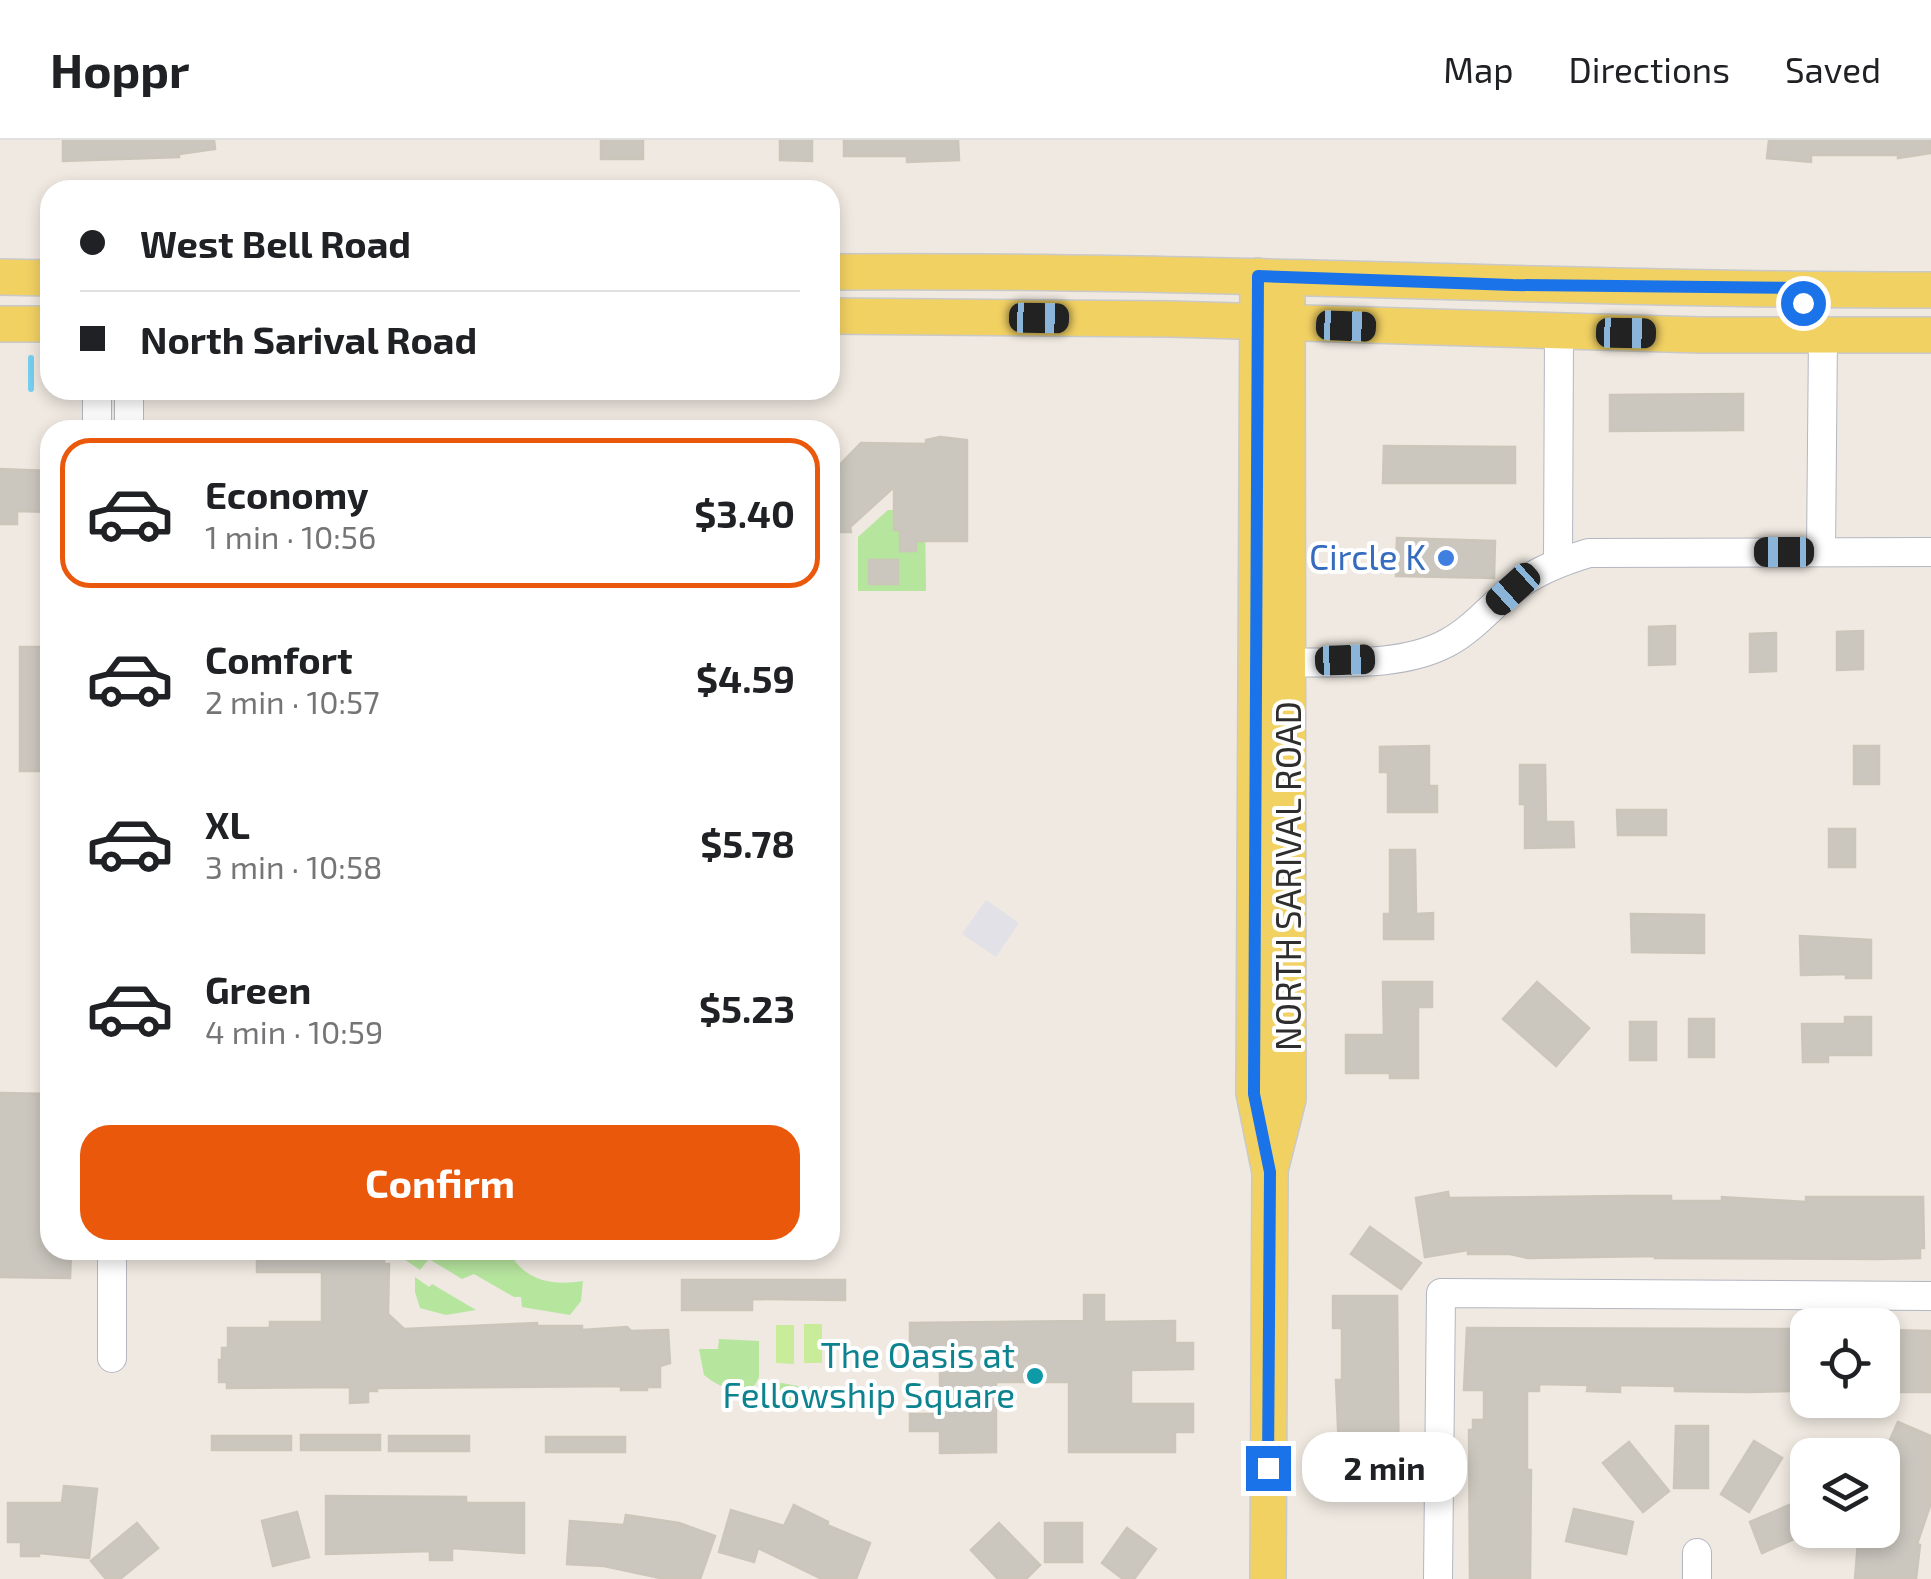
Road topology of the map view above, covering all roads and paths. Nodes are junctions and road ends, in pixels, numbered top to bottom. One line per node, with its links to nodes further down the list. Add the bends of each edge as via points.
1 (840, 272): 2 (main road)
2 (1273, 276): 5 (main road); 9 (main road, NORTH SARIVAL ROAD)
3 (0, 277): 4 (main road)
4 (40, 278)
5 (1803, 288): 6 (main road); 13 (main road, via 1802,309 1795,312 1709,312)
6 (1931, 290)
7 (1931, 309): 14 (main road, via 1841,310)
8 (840, 316): 9 (main road)
9 (1272, 322): 12 (main road); 19 (main road, NORTH SARIVAL ROAD)
10 (0, 324): 11 (main road)
11 (40, 324)
12 (1558, 332): 13 (main road); 18 (street)
13 (1626, 333): 14 (main road)
14 (1823, 334): 15 (main road); 16 (street)
15 (1931, 335)
16 (1822, 552): 17 (street); 18 (street, via 1607,551)
17 (1931, 552)
18 (1558, 563): 19 (street, via 1434,648 1400,657)
19 (1272, 662): 23 (main road, NORTH SARIVAL ROAD, via 1288,1098 1270,1172)
20 (112, 1260): 22 (street)
21 (1931, 1296): 24 (street, via 1441,1293)
22 (112, 1358)
23 (1268, 1579)
24 (1438, 1579)

